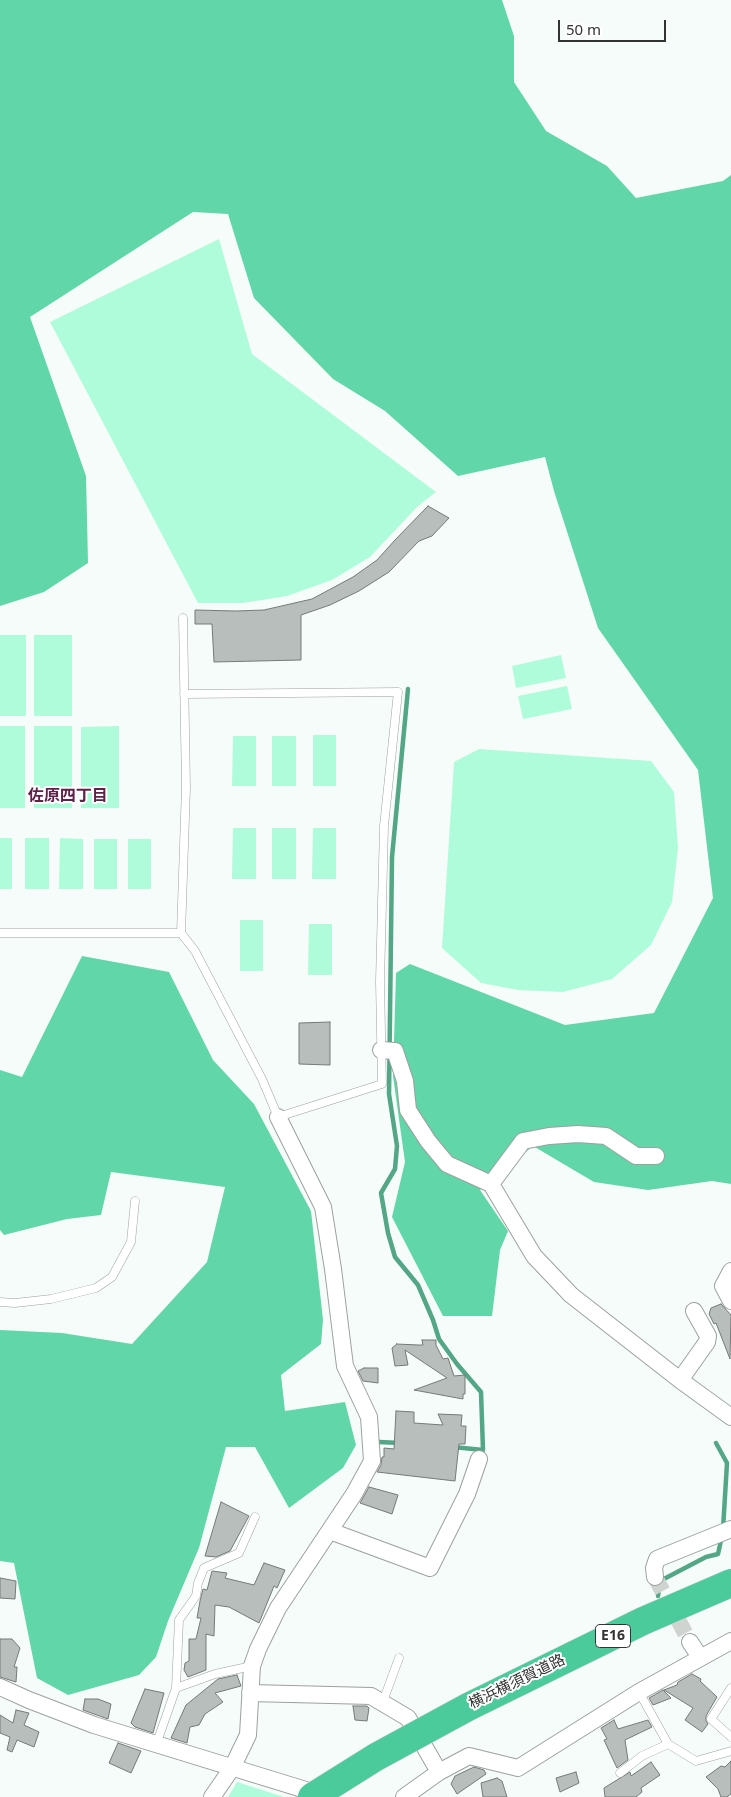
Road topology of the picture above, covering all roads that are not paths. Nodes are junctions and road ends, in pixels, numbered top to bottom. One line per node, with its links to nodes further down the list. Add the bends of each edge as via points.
1 (183, 618): 2 (lane)
2 (184, 694): 4 (lane, via 186,786); 5 (lane, via 398,692 384,826)
3 (0, 933): 4 (lane)
4 (181, 933): 6 (lane, via 195,951 262,1078)
5 (381, 1050): 6 (lane, via 382,1084); 8 (street, via 395,1051 405,1081 408,1110 428,1141 447,1164)
6 (278, 1116): 19 (street, via 324,1207 345,1366 369,1417 372,1461)
7 (656, 1156): 8 (street, via 636,1156 606,1136 548,1136 523,1141)
8 (491, 1184): 14 (street, via 534,1256 571,1295)
9 (135, 1202): 12 (lane, via 131,1242 112,1277 96,1288 51,1299)
10 (731, 1271): 11 (street, via 723,1286)
11 (731, 1301)
12 (0, 1302)
13 (694, 1311): 14 (street, via 708,1336 707,1342)
14 (680, 1380): 15 (street)
15 (731, 1416)
16 (479, 1459): 19 (street, via 467,1494 430,1568)
17 (255, 1517): 29 (lane, via 239,1553 204,1568 196,1596 180,1620)
18 (731, 1529): 20 (street, via 656,1560)
19 (330, 1531): 27 (street, via 278,1608)
20 (655, 1576)
21 (731, 1582): 41 (highway, 横浜横須賀道路 / E16, bridge, via 643,1621 468,1707 376,1757)
22 (731, 1592): 41 (highway, 横浜横須賀道路 / E16, via 582,1659)
23 (731, 1641): 26 (street)
24 (690, 1642): 26 (street)
25 (399, 1658): 33 (lane)
26 (700, 1658): 31 (street)
27 (252, 1666): 29 (lane, via 215,1674); 32 (street)
28 (0, 1687): 36 (street, via 94,1725)
29 (176, 1688): 36 (lane)
30 (731, 1688): 34 (lane, via 711,1719)
31 (639, 1692): 35 (lane); 39 (street, via 518,1768 469,1756)
32 (250, 1693): 33 (street, via 371,1696); 38 (street, via 248,1735)
33 (382, 1704): 39 (street, via 408,1718)
34 (731, 1736)
35 (668, 1744): 37 (lane, via 696,1761); 40 (lane, via 642,1756)
36 (156, 1745): 38 (street)
37 (731, 1751)
38 (232, 1768): 41 (street); 42 (street)
39 (439, 1772): 43 (street)
40 (620, 1773)
41 (324, 1796)
42 (212, 1797)
43 (404, 1797)

